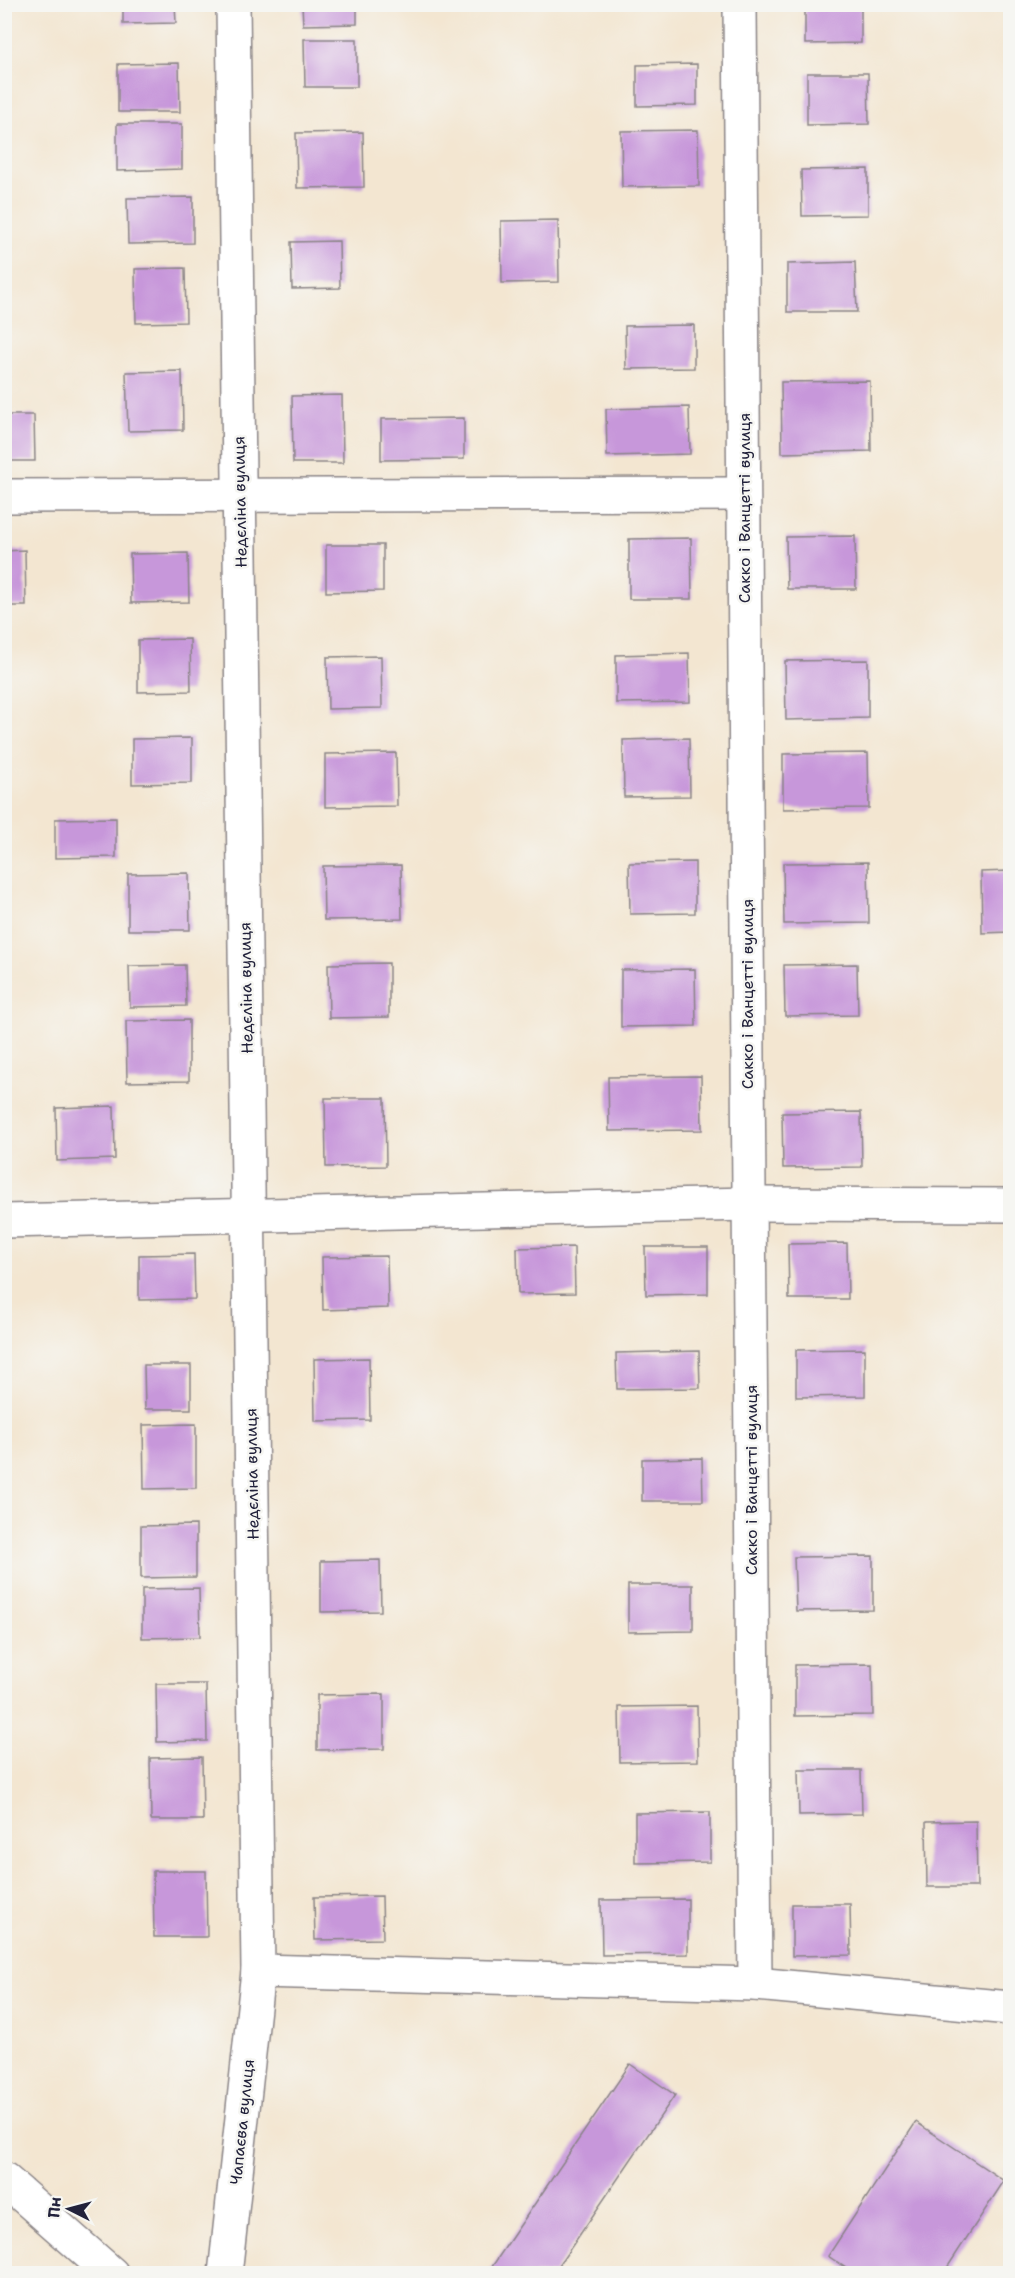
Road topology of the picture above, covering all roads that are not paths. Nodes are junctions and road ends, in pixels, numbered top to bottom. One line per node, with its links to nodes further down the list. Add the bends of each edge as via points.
1 (233, 4): 5 (street, Недєліна вулиця)
2 (740, 4): 3 (street, Сакко і Ванцетті вулиця)
3 (744, 494): 5 (street); 6 (street, Сакко і Ванцетті вулиця)
4 (4, 496): 5 (street)
5 (240, 496): 8 (street, Недєліна вулиця)
6 (749, 1204): 7 (street); 8 (street); 11 (street, Сакко і Ванцетті вулиця)
7 (1011, 1205)
8 (248, 1215): 9 (street); 10 (street, Недєліна вулиця)
9 (4, 1221)
10 (258, 1971): 11 (street); 15 (street, Чапаєва вулиця)
11 (755, 1984): 12 (street)
12 (1011, 2008)
13 (4, 2179): 14 (street)
14 (112, 2274)
15 (225, 2274)

